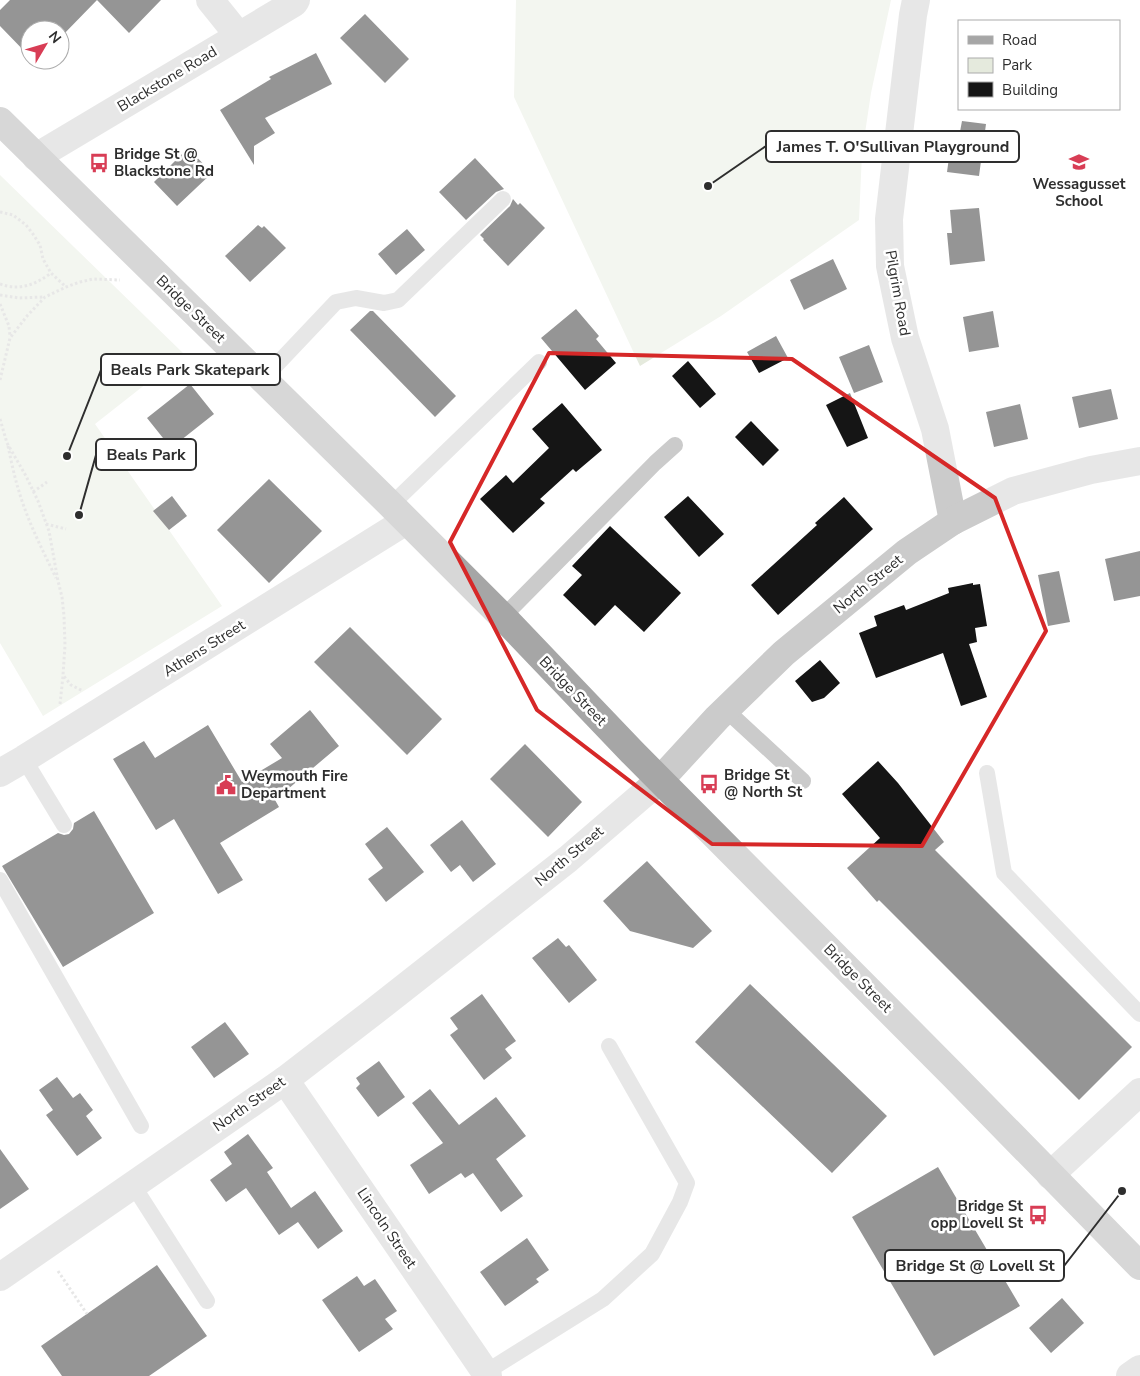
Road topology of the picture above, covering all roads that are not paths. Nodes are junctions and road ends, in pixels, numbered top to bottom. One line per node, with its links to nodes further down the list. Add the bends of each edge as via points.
1 (210, 0): 4 (street)
2 (296, 0): 4 (street, Blackstone Road)
3 (916, 0): 13 (street, Pilgrim Road, via 889,219 890,266 905,338 935,429)
4 (238, 36): 6 (street, Blackstone Road)
5 (0, 121): 6 (main road, Bridge Street)
6 (36, 156): 9 (main road, Bridge Street)
7 (503, 200): 9 (lane, via 398,300 384,303 356,298 336,302)
8 (539, 362): 12 (lane)
9 (263, 379): 12 (main road, Bridge Street)
10 (675, 445): 14 (lane)
11 (1140, 460): 13 (street, North Street, via 1013,492)
12 (399, 513): 14 (main road, Bridge Street); 16 (street, Athens Street)
13 (953, 521): 15 (street, North Street, via 907,552 784,653)
14 (503, 617): 19 (main road, Bridge Street)
15 (726, 710): 19 (street, North Street); 20 (lane)
16 (24, 759): 17 (street, Athens Street); 21 (lane)
17 (0, 773)
18 (987, 773): 23 (lane, via 1004,872)
19 (660, 780): 25 (street, North Street, via 568,859); 28 (main road, Bridge Street)
20 (803, 781)
21 (64, 826)
22 (0, 880): 27 (lane)
23 (1140, 1014)
24 (609, 1046): 34 (lane, via 687,1183 680,1202 652,1254 603,1299)
25 (286, 1080): 29 (street, North Street); 34 (street, Lincoln Street)
26 (1140, 1092): 28 (street)
27 (141, 1126)
28 (1050, 1175): 30 (main road, Bridge Street)
29 (133, 1185): 31 (street, North Street); 32 (lane)
30 (1140, 1266)
31 (0, 1277)
32 (207, 1301)
33 (1140, 1369): 35 (street)
34 (487, 1374)
35 (1130, 1376)

